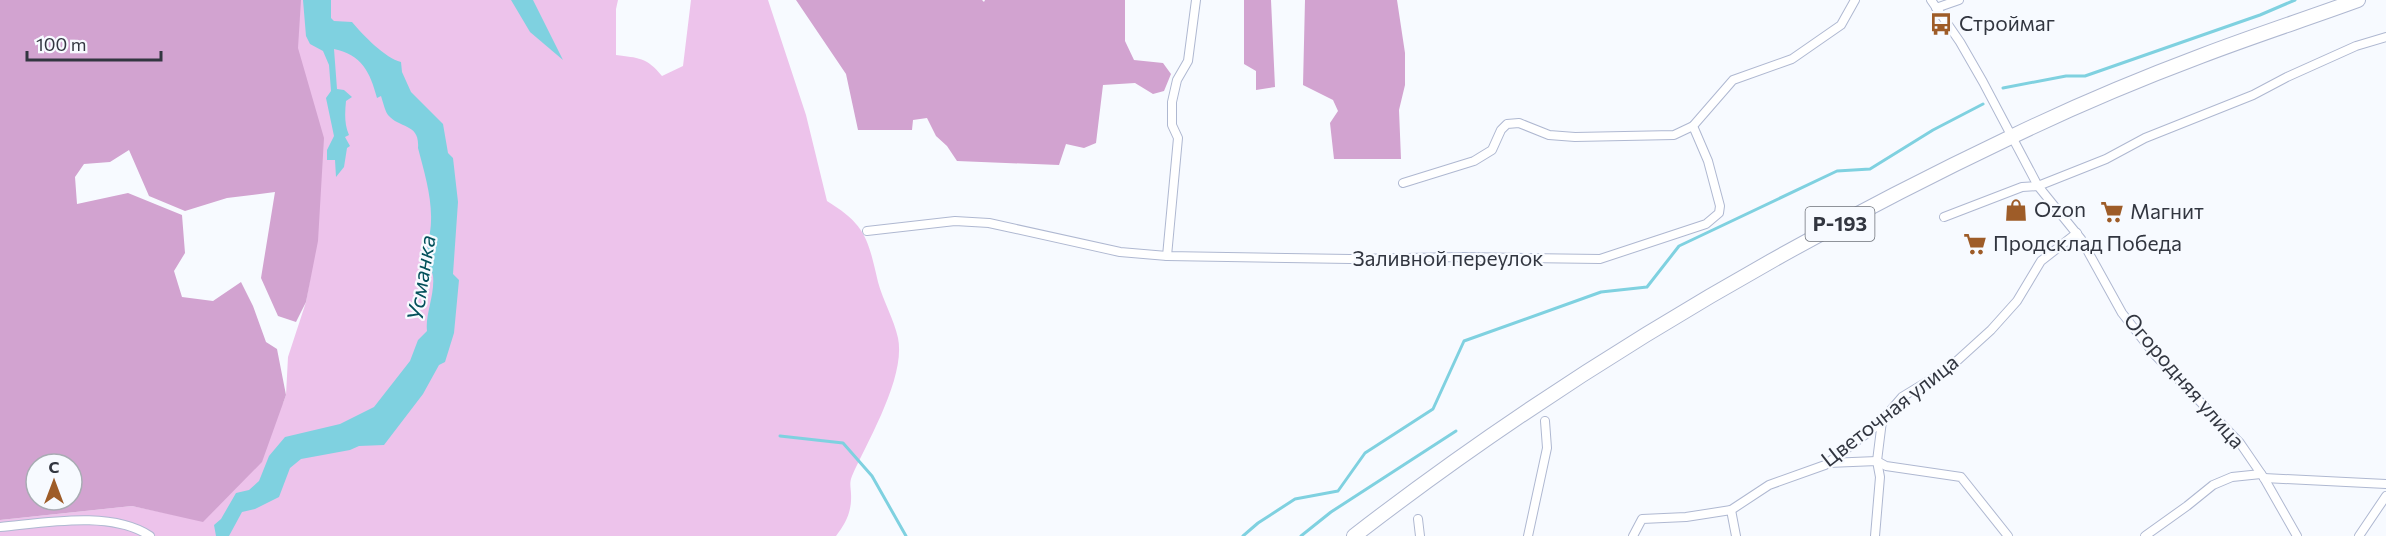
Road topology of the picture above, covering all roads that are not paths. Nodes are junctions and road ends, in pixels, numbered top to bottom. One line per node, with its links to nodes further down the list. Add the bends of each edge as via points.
1 (1196, 0): 15 (street, via 1188,61 1177,80 1172,102 1172,125 1178,138)
2 (1855, 0): 8 (street, via 1841,25 1792,59 1734,80)
3 (1931, 0): 6 (street, Огородняя улица)
4 (1959, 0): 6 (street)
5 (2358, 0): 9 (highway, Р-193, via 2200,56)
6 (1936, 8): 9 (street, Огородняя улица, via 1960,42)
7 (2386, 37): 11 (street, via 2356,46 2253,95)
8 (1693, 126): 10 (street, via 1674,135 1575,137 1548,135 1519,123 1507,124 1492,150 1474,161); 15 (street, Заливной переулок, via 1708,161 1719,213 1706,224 1600,259)
9 (2012, 136): 11 (street, Огородняя улица); 27 (highway, Р-193, via 1730,284 1480,443)
10 (1403, 183)
11 (2038, 186): 12 (street, via 2022,187); 14 (street, Огородняя улица)
12 (1944, 217)
13 (867, 231): 15 (street, Заливной переулок, via 955,221 989,223 1120,252)
14 (2077, 233): 16 (street, Цветочная улица, via 2041,261 2017,301 1991,330 1948,369 1902,398); 20 (street, Огородняя улица, via 2122,313 2155,355 2240,443)
15 (1167, 256)
16 (1883, 419): 18 (street); 19 (street, Цветочная улица)
17 (1545, 421): 29 (street, via 1546,454)
18 (1877, 461): 19 (street); 32 (street, via 1880,477); 33 (street, via 1886,466 1961,477)
19 (1827, 463): 23 (street, Цветочная улица, via 1769,485)
20 (2263, 476): 21 (street); 34 (street, Огородняя улица, via 2232,477 2213,484); 35 (street)
21 (2386, 484)
22 (2385, 497): 36 (street)
23 (1731, 510): 30 (street, Цветочная улица, via 1642,519); 31 (street)
24 (1418, 519): 28 (street)
25 (0, 527): 26 (street, via 106,522 128,525)
26 (150, 536)
27 (1354, 536)
28 (1420, 536)
29 (1528, 536)
30 (1633, 536)
31 (1736, 536)
32 (1875, 536)
33 (2008, 536)
34 (2145, 536)
35 (2297, 536)
36 (2359, 536)

